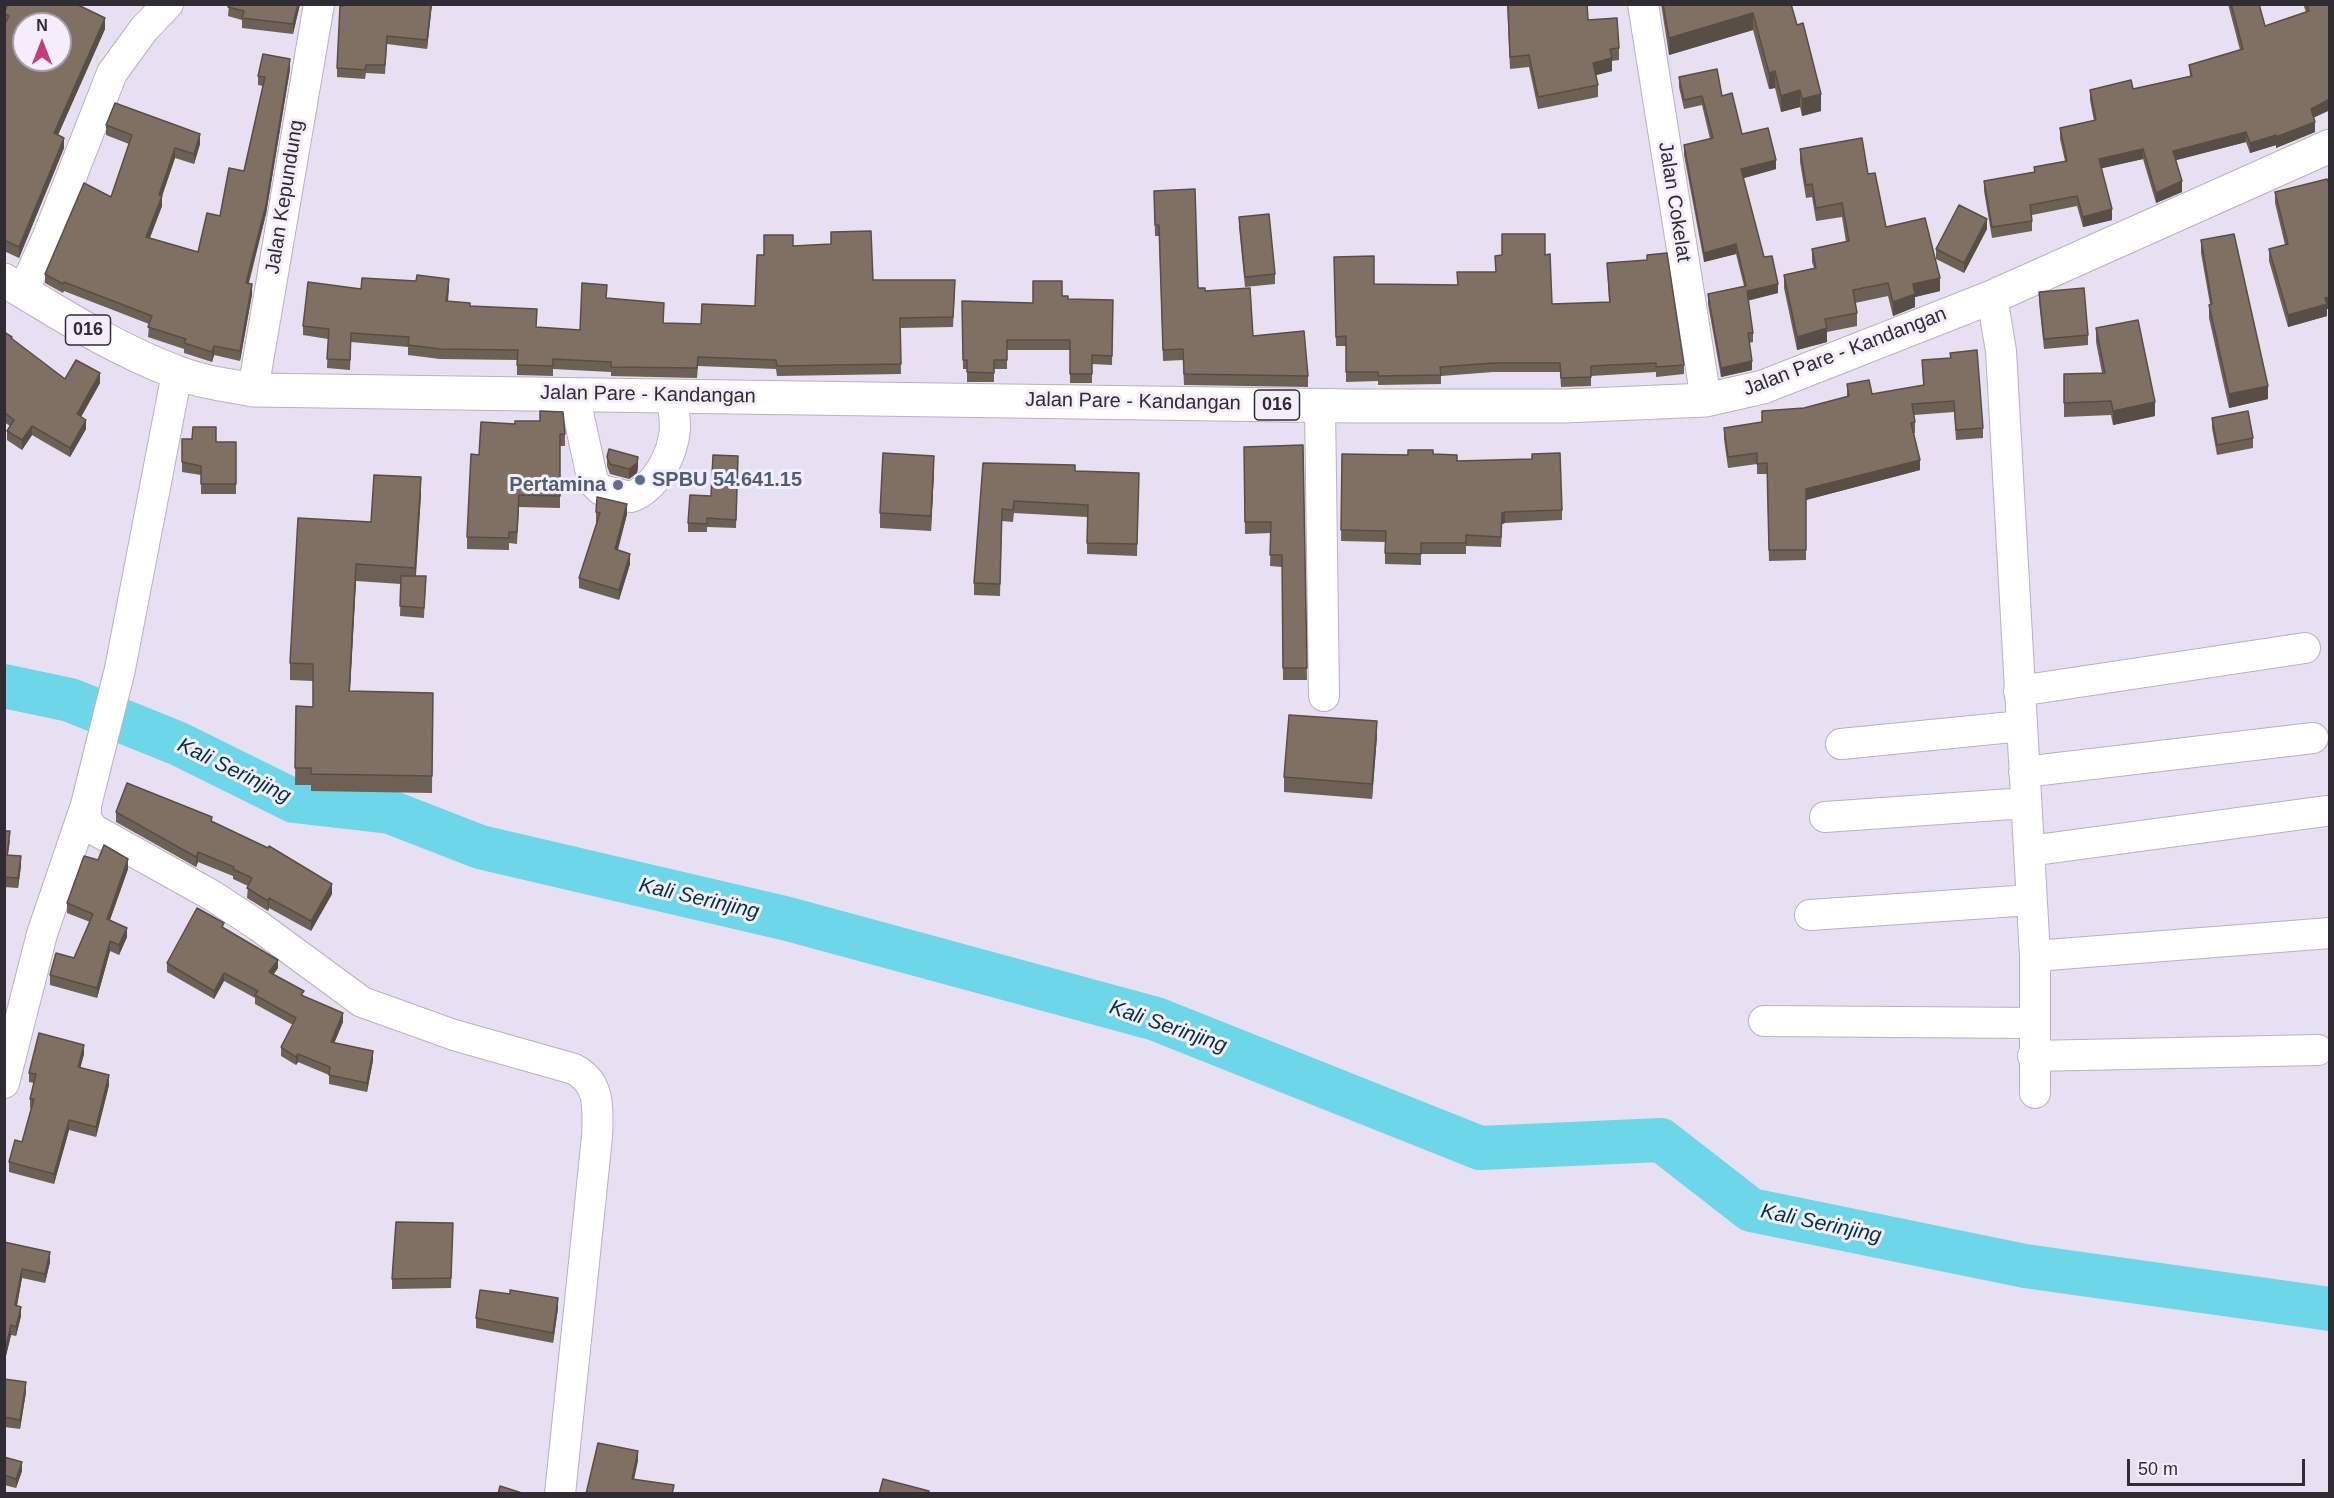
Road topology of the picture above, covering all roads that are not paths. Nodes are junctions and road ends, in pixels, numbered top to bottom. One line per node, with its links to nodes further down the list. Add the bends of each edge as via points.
1 (168, 4): 5 (street, via 144,29 112,74 48,236)
2 (318, 4): 8 (street, Jalan Kepundung)
3 (1643, 4): 11 (street, Jalan Cokelat)
4 (2330, 146): 6 (main road, Jalan Pare - Kandangan / 016)
5 (14, 285): 7 (main road, 016, via 119,347)
6 (1992, 297): 11 (main road, Jalan Pare - Kandangan / 016, via 1763,387); 14 (street, via 2001,351)
7 (177, 373): 8 (main road, Jalan Pare - Kandangan / 016); 21 (street, via 120,669)
8 (253, 390): 9 (main road, Jalan Pare - Kandangan / 016)
9 (574, 394): 10 (main road, Jalan Pare - Kandangan / 016); 10 (street, via 593,482 601,490 631,497 647,489 671,446 675,429)
10 (673, 396): 12 (main road, Jalan Pare - Kandangan / 016)
11 (1706, 400): 12 (main road, Jalan Pare - Kandangan / 016, via 1565,406)
12 (1320, 405): 15 (street)
13 (2305, 648): 14 (street)
14 (2019, 691): 16 (street)
15 (1324, 696)
16 (2022, 726): 18 (street); 19 (street)
17 (2313, 738): 19 (street)
18 (1841, 744)
19 (2024, 772): 20 (street)
20 (2026, 803): 23 (street); 24 (street)
21 (86, 805): 33 (street, via 42,934); 35 (street, via 86,819 93,828 213,896 362,1002 454,1035 574,1069 589,1080 597,1101 597,1137)
22 (2326, 811): 24 (street)
23 (1825, 818)
24 (2029, 851): 25 (street)
25 (2031, 900): 26 (street); 28 (street)
26 (1810, 915)
27 (2330, 933): 28 (street)
28 (2035, 956): 30 (street)
29 (1764, 1021): 30 (street)
30 (2035, 1023): 32 (street)
31 (2318, 1050): 32 (street)
32 (2033, 1056): 34 (street)
33 (4, 1083)
34 (2035, 1093)
35 (560, 1494)

